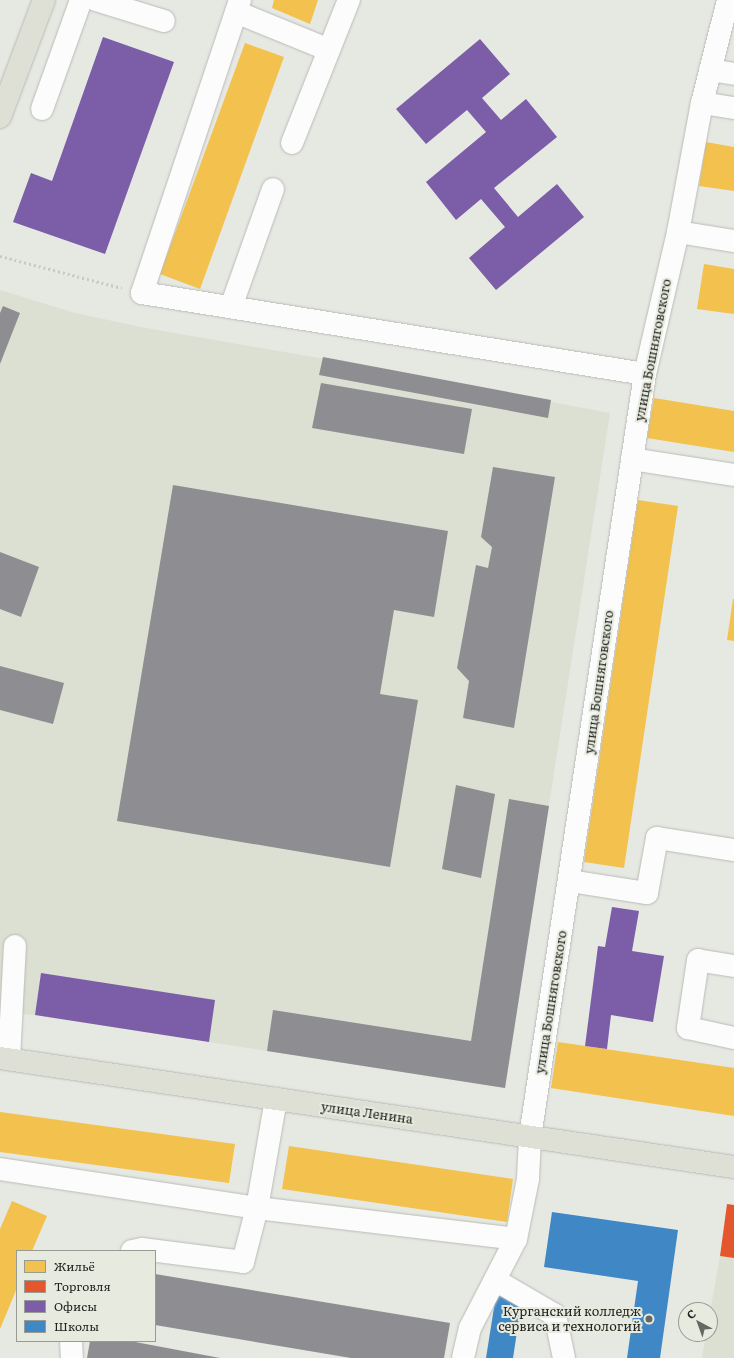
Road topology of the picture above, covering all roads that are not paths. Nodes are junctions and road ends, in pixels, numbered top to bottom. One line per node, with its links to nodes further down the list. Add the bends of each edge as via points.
1 (44, 0): 14 (main road)
2 (81, 0): 13 (lane)
3 (96, 0): 7 (lane)
4 (349, 0): 8 (lane)
5 (728, 0): 9 (lane, улица Бошняговского)
6 (238, 6): 8 (lane); 19 (lane, via 142,293)
7 (164, 22)
8 (330, 50): 15 (lane)
9 (710, 70): 10 (lane); 11 (lane, улица Бошняговского)
10 (734, 74)
11 (702, 103): 12 (lane); 17 (lane, улица Бошняговского)
12 (734, 108)
13 (42, 109)
14 (0, 117)
15 (292, 143)
16 (273, 189): 19 (lane)
17 (678, 232): 18 (lane); 20 (lane, улица Бошняговского)
18 (734, 241)
19 (231, 307): 20 (lane)
20 (645, 374): 21 (lane, улица Бошняговского)
21 (632, 460): 22 (lane); 24 (lane, улица Бошняговского)
22 (734, 475)
23 (734, 850): 24 (lane, via 658,838 647,893)
24 (570, 881): 30 (lane, улица Бошняговского)
25 (15, 946): 28 (lane)
26 (734, 966): 27 (lane, via 698,960 688,1028)
27 (734, 1038)
28 (5, 1059): 29 (main road, улица Ленина)
29 (276, 1099): 30 (main road, улица Ленина); 33 (lane)
30 (530, 1137): 31 (main road, улица Ленина); 34 (lane, улица Бошняговского, via 528,1179)
31 (734, 1167)
32 (0, 1169): 33 (lane)
33 (257, 1208): 34 (lane); 37 (lane, via 243,1262)
34 (516, 1239): 38 (lane, улица Бошняговского)
35 (137, 1250): 36 (lane)
36 (150, 1250)
37 (156, 1251)
38 (495, 1280): 41 (lane, улица Бошняговского, via 470,1328); 42 (lane, via 555,1315)
39 (71, 1342): 40 (lane)
40 (72, 1358)
41 (463, 1358)
42 (564, 1358)

